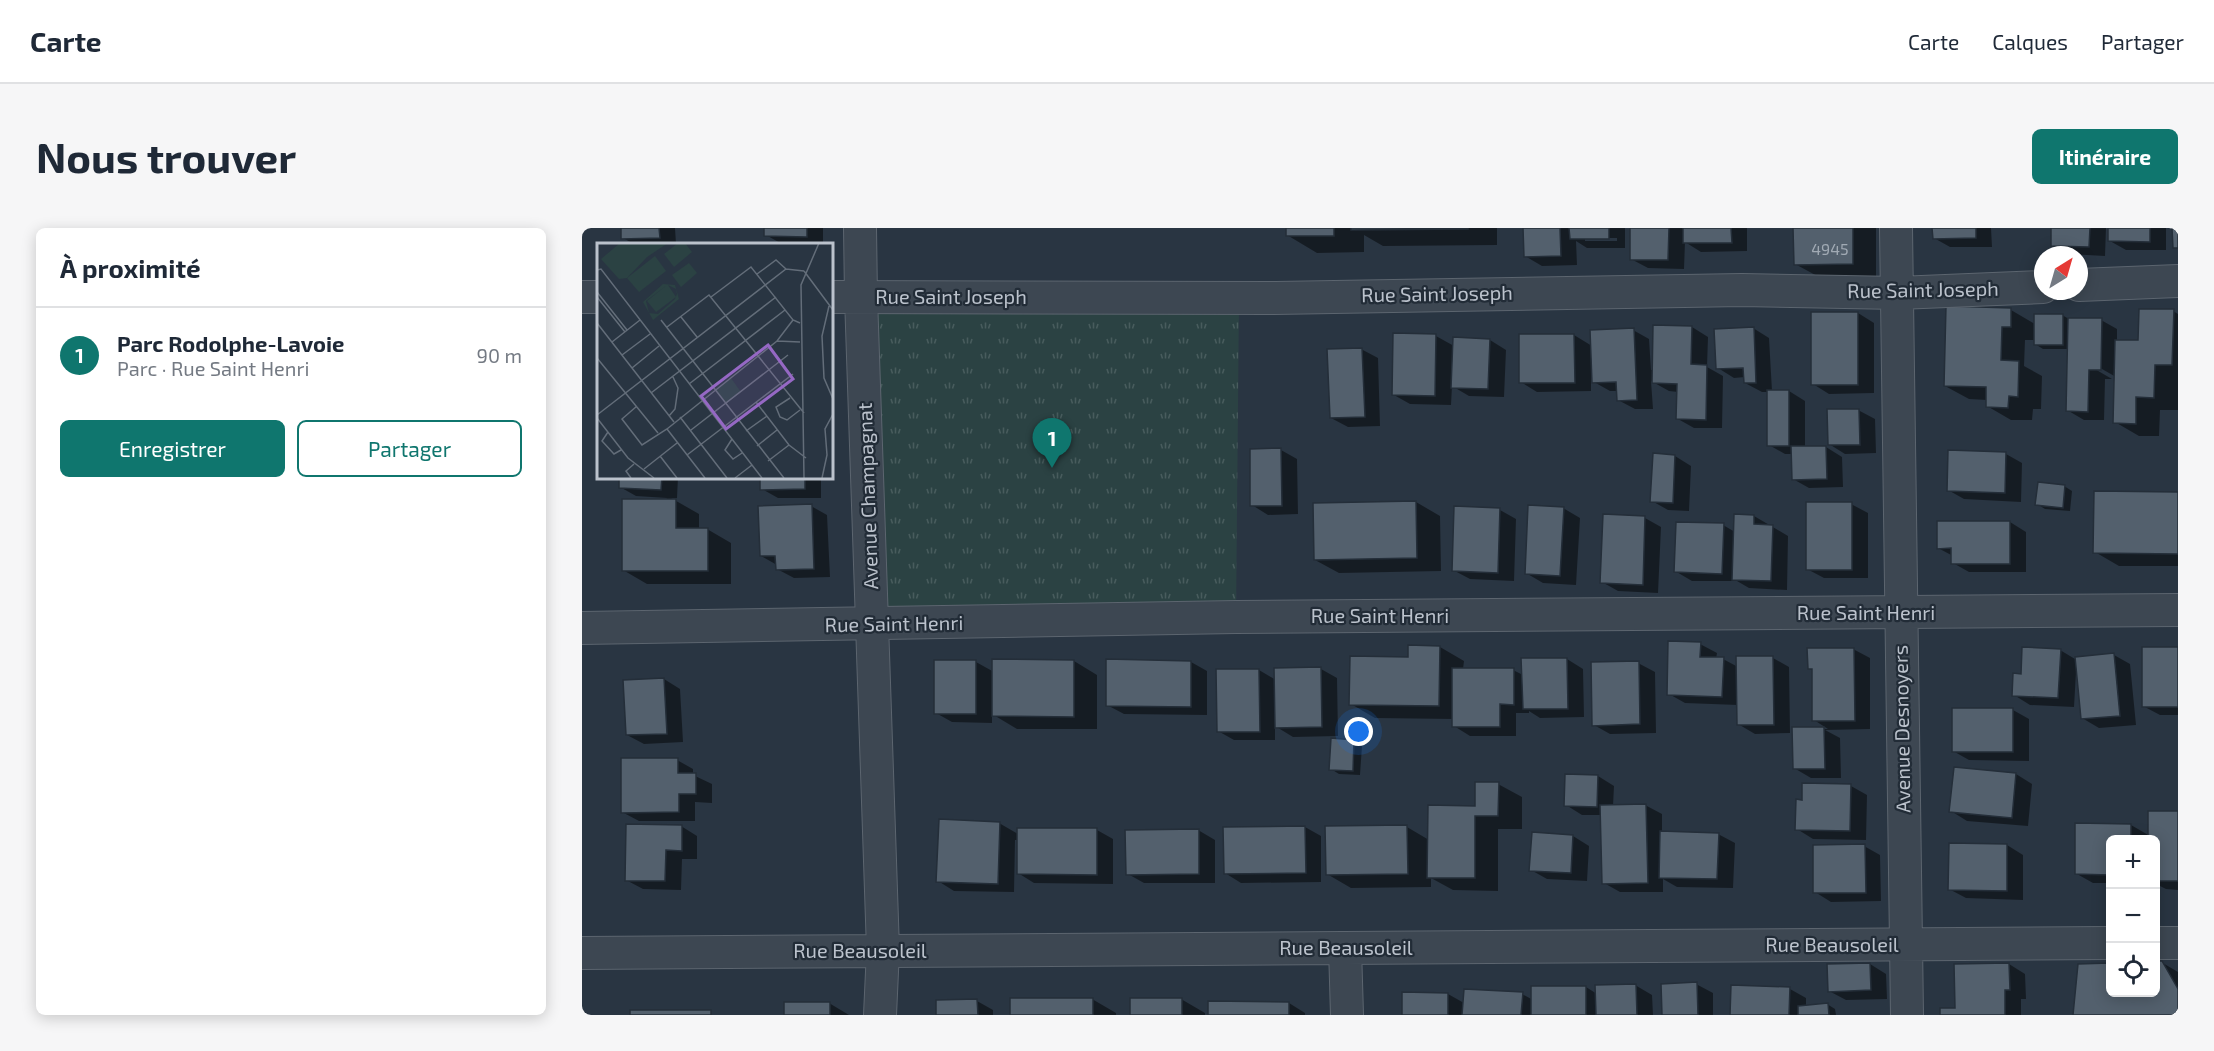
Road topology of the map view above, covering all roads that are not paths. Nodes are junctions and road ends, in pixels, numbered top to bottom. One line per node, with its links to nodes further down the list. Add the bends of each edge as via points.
1 (860, 228): 7 (street, Avenue Champagnat)
2 (1896, 228): 6 (street, Avenue Desnoyers)
3 (2178, 281): 4 (street)
4 (2088, 285)
5 (2034, 287): 6 (street, Rue Saint Joseph)
6 (1898, 293): 7 (street, Rue Saint Joseph, via 1742,290 1275,298); 9 (street, Avenue Desnoyers)
7 (846, 297): 10 (street, Avenue Champagnat)
8 (2178, 610): 9 (street, Rue Saint Henri)
9 (1900, 613): 10 (street, Rue Saint Henri, via 1236,617); 15 (street, Avenue Desnoyers)
10 (873, 624): 11 (street, Rue Saint Henri); 17 (street, Avenue Champagnat)
11 (582, 628)
12 (2106, 943): 15 (street, Rue Beausoleil)
13 (2160, 943): 14 (street)
14 (2178, 943)
15 (1906, 944): 16 (street, Rue Beausoleil); 21 (street, Avenue Desnoyers)
16 (1346, 948): 17 (street, Rue Beausoleil); 20 (street)
17 (883, 950): 18 (street, Rue Beausoleil); 19 (street, Avenue Champagnat)
18 (582, 953)
19 (880, 1015)
20 (1347, 1015)
21 (1907, 1015)

